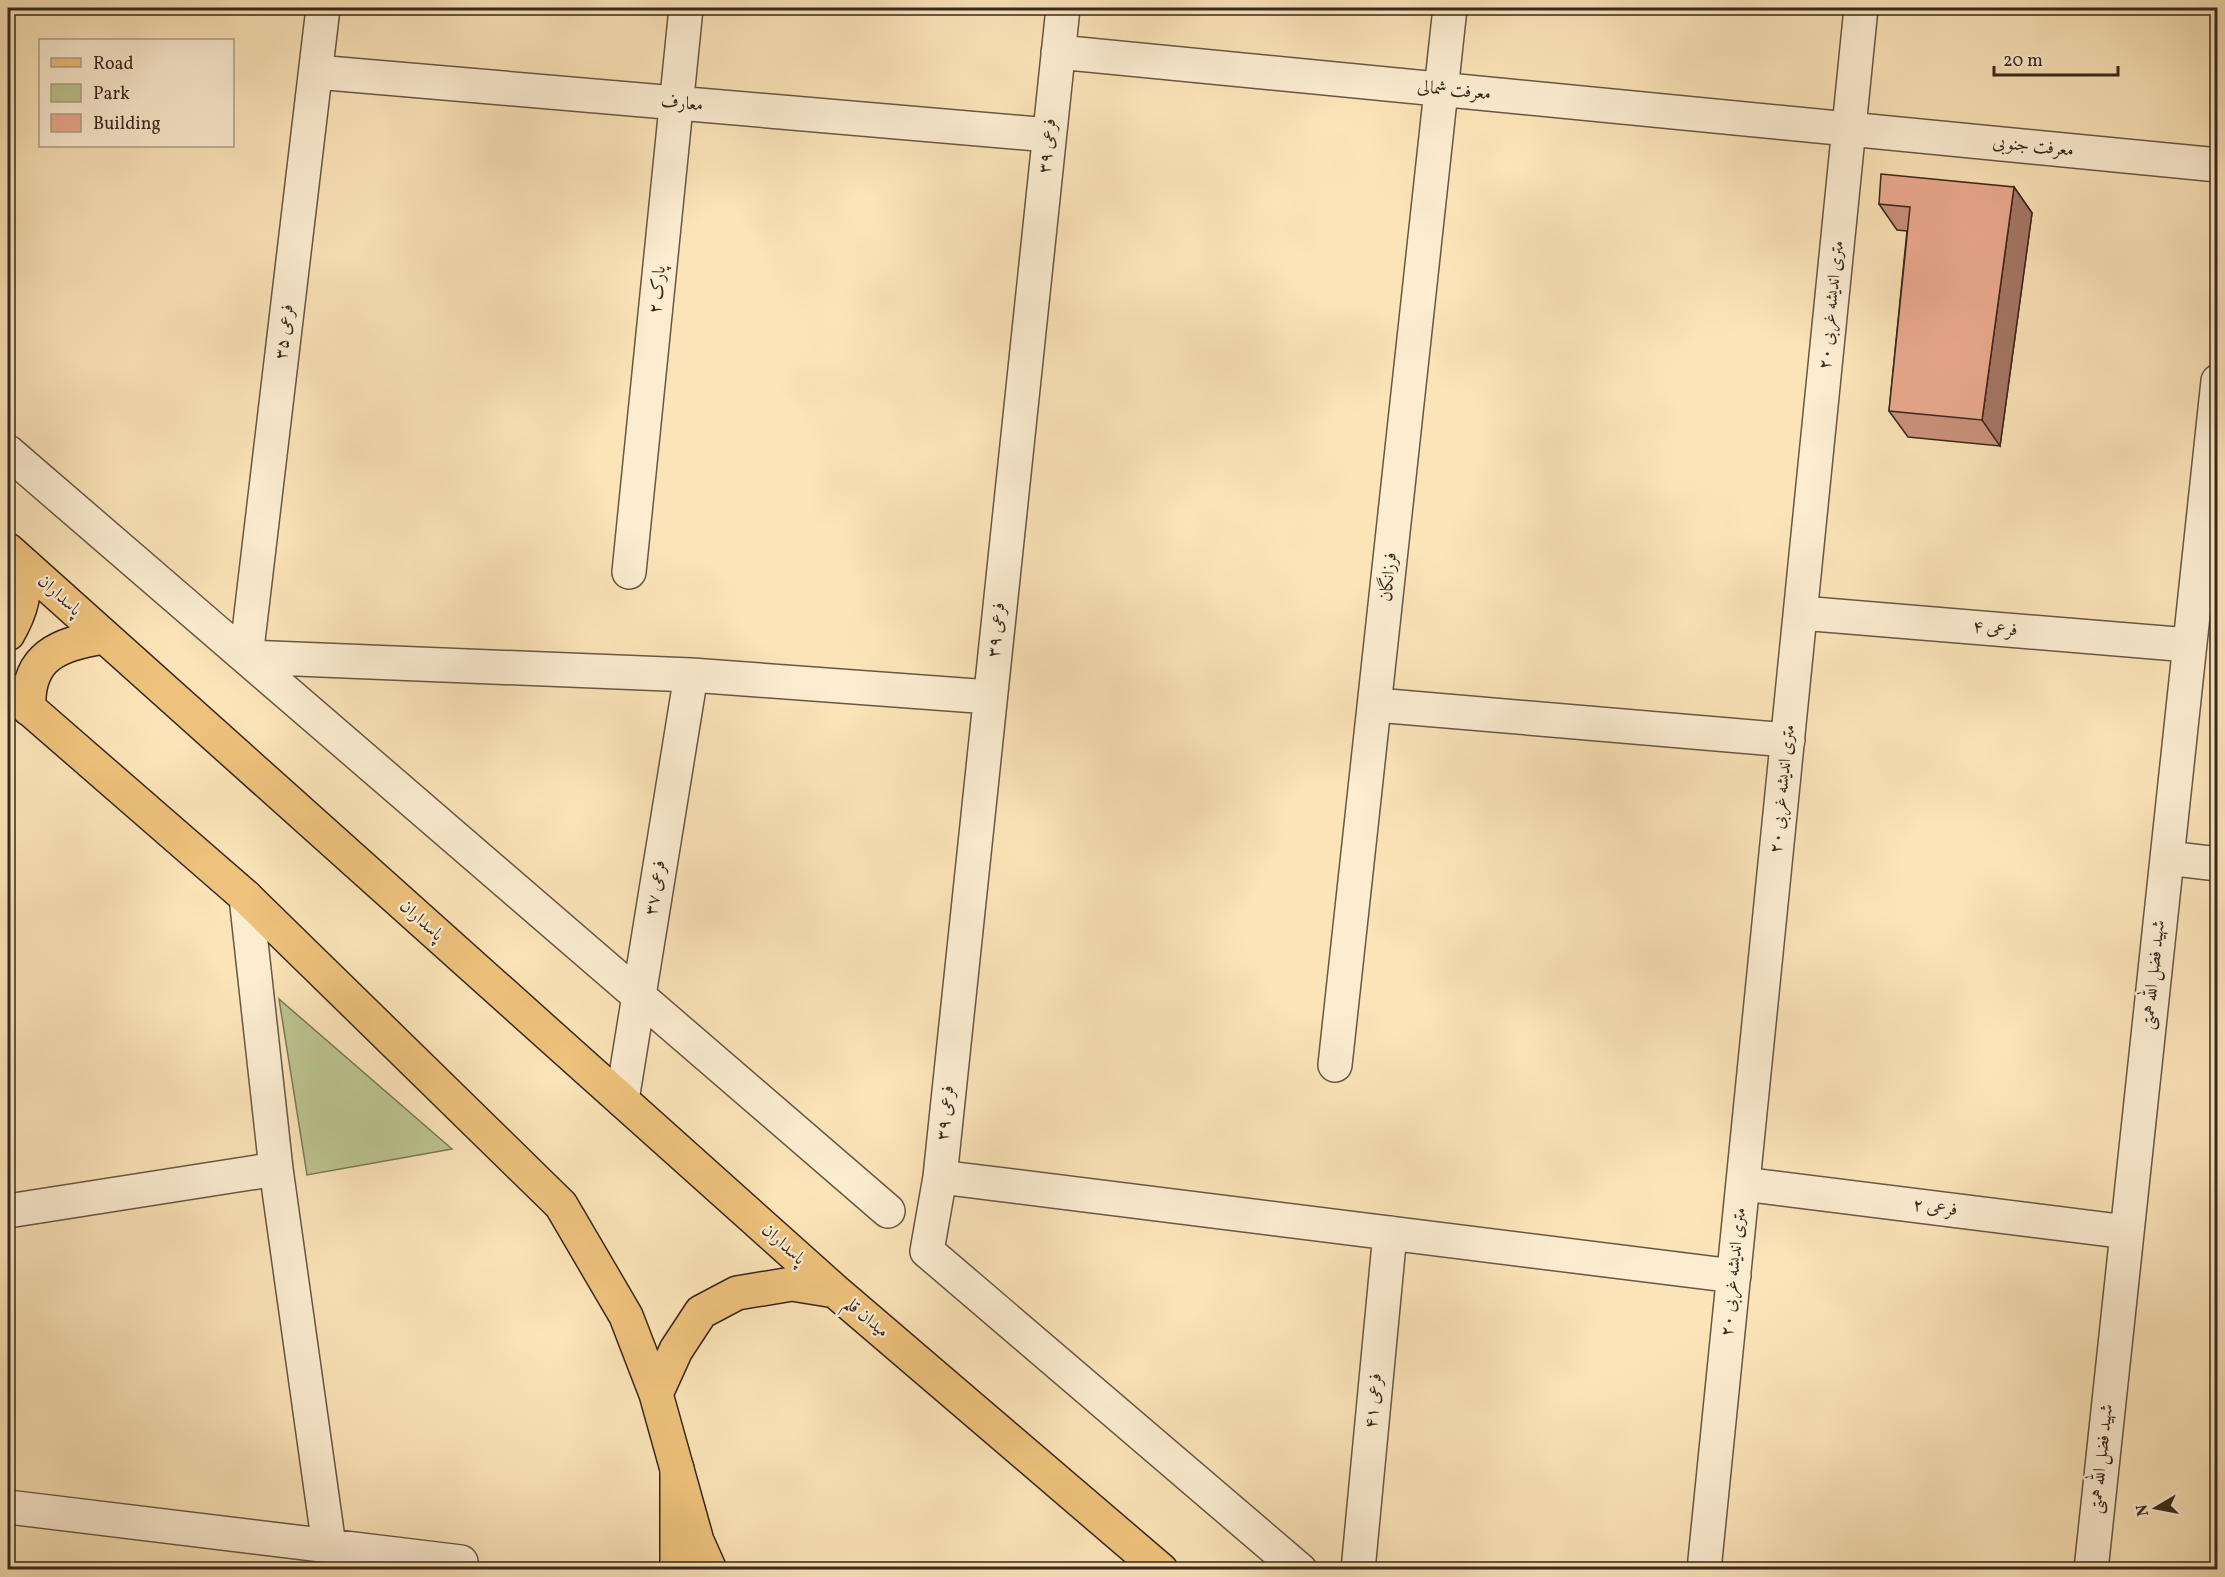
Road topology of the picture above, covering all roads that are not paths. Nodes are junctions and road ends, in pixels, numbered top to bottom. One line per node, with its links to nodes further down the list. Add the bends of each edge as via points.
1 (322, 8): 7 (street, فرعی ۳۵)
2 (687, 8): 9 (street, پارک ۲)
3 (1063, 8): 6 (street, فرعی ۳۹)
4 (1450, 8): 8 (street, فرزانگان)
5 (1861, 8): 10 (street, ۲۰ متری اندیشه غربی)
6 (1058, 52): 8 (street, معرفت شمالی); 11 (street, فرعی ۳۹)
7 (316, 72): 9 (street, معارف); 21 (street, فرعی ۳۵)
8 (1442, 89): 10 (street, معرفت شمالی); 25 (street, فرزانگان)
9 (677, 103): 11 (street, معارف); 16 (street, پارک ۲)
10 (1849, 129): 12 (street, معرفت جنوبی); 17 (street, ۲۰ متری اندیشه غربی)
11 (1049, 135): 23 (street, فرعی ۳۹)
12 (2217, 165)
13 (2217, 381): 20 (street, شهید فضل الله همتی)
14 (8, 452): 21 (street)
15 (16, 558): 18 (main road, via 24,591 20,614); 19 (main road, پاسداران)
16 (629, 572)
17 (1801, 614): 20 (street, فرعی ۴); 26 (street, ۲۰ متری اندیشه غربی)
18 (8, 634)
19 (104, 637): 24 (main road, via 73,642 47,656 32,677 28,692); 32 (main road, پاسداران)
20 (2189, 645): 27 (street, شهید فضل الله همتی)
21 (246, 657): 22 (street); 30 (street)
22 (691, 675): 23 (street); 30 (street, فرعی ۳۷)
23 (990, 697): 34 (street, فرعی ۳۹)
24 (18, 700): 29 (main road)
25 (1376, 705): 26 (street); 31 (street, فرزانگان)
26 (1788, 740): 35 (street, ۲۰ متری اندیشه غربی)
27 (2167, 858): 28 (street); 38 (street, شهید فضل الله همتی)
28 (2217, 864)
29 (246, 897): 33 (street); 42 (main road, via 561,1205 626,1316)
30 (638, 996): 32 (street, فرعی ۳۷); 37 (street)
31 (1335, 1065)
32 (622, 1100): 41 (main road, پاسداران)
33 (276, 1169): 36 (street); 45 (street)
34 (940, 1177): 39 (street); 50 (street, فرعی ۳۹, via 927,1251)
35 (1743, 1184): 38 (street, فرعی ۲); 40 (street, ۲۰ متری اندیشه غربی)
36 (8, 1211)
37 (888, 1211)
38 (2127, 1232): 53 (street, شهید فضل الله همتی)
39 (1390, 1233): 40 (street); 51 (street, فرعی ۴۱)
40 (1734, 1276): 52 (street, ۲۰ متری اندیشه غربی)
41 (835, 1291): 42 (main road, میدان قلم, via 792,1284 737,1293 701,1312 676,1350); 49 (main road, میدان قلم)
42 (656, 1394): 43 (main road)
43 (677, 1469): 47 (main road); 48 (main road, via 696,1541)
44 (8, 1507): 45 (street)
45 (329, 1546): 46 (street)
46 (461, 1562)
47 (677, 1569)
48 (710, 1569)
49 (1161, 1569)
50 (1300, 1569)
51 (1358, 1569)
52 (1704, 1569)
53 (2091, 1569)

